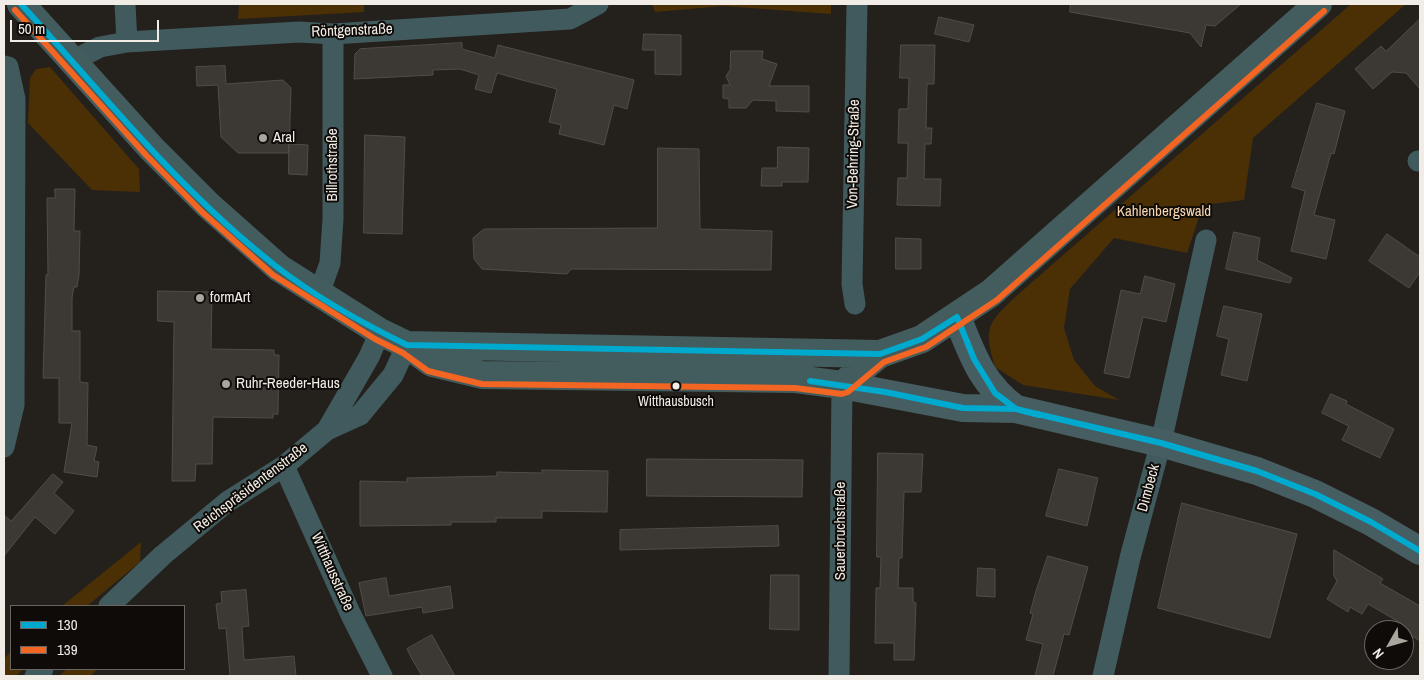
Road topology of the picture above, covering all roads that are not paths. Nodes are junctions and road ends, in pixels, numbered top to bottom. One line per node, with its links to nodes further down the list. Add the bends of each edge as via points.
1 (21, 4): 8 (main road)
2 (125, 4): 7 (street)
3 (598, 4): 6 (street, Röntgenstraße, via 570,20)
4 (857, 4): 12 (street, Von-Behring-Straße, via 852,284)
5 (1318, 4): 13 (main road, via 991,293)
6 (333, 34): 7 (street, Röntgenstraße, via 298,32); 11 (street, Billrothstraße, via 333,224 330,263)
7 (119, 43): 8 (street, Röntgenstraße)
8 (72, 60): 11 (main road, via 152,149 208,205 279,268)
9 (6, 66): 21 (street, via 15,99 14,405)
10 (1206, 240): 20 (street, Dimbeck)
11 (319, 294): 14 (main road)
12 (855, 304)
13 (957, 317): 16 (main road, via 922,339); 18 (main road, via 974,359 995,393)
14 (380, 332): 15 (main road); 19 (street, Reichspräsidentenstraße, via 365,365)
15 (407, 345): 16 (main road); 17 (main road, via 432,364 482,375 796,379); 19 (street, Reichspräsidentenstraße, via 393,375 360,415)
16 (880, 354): 17 (main road)
17 (842, 385): 18 (main road, via 963,408); 26 (street, Sauerbruchstraße)
18 (1016, 409): 20 (main road)
19 (327, 430): 22 (street, Reichspräsidentenstraße)
20 (1160, 443): 23 (main road, via 1258,471 1315,494); 27 (street, Dimbeck)
21 (4, 447)
22 (284, 466): 24 (street, Reichspräsidentenstraße, via 227,502); 25 (street, Witthausstraße)
23 (1420, 551)
24 (110, 605)
25 (382, 676)
26 (840, 676)
27 (1103, 676)

